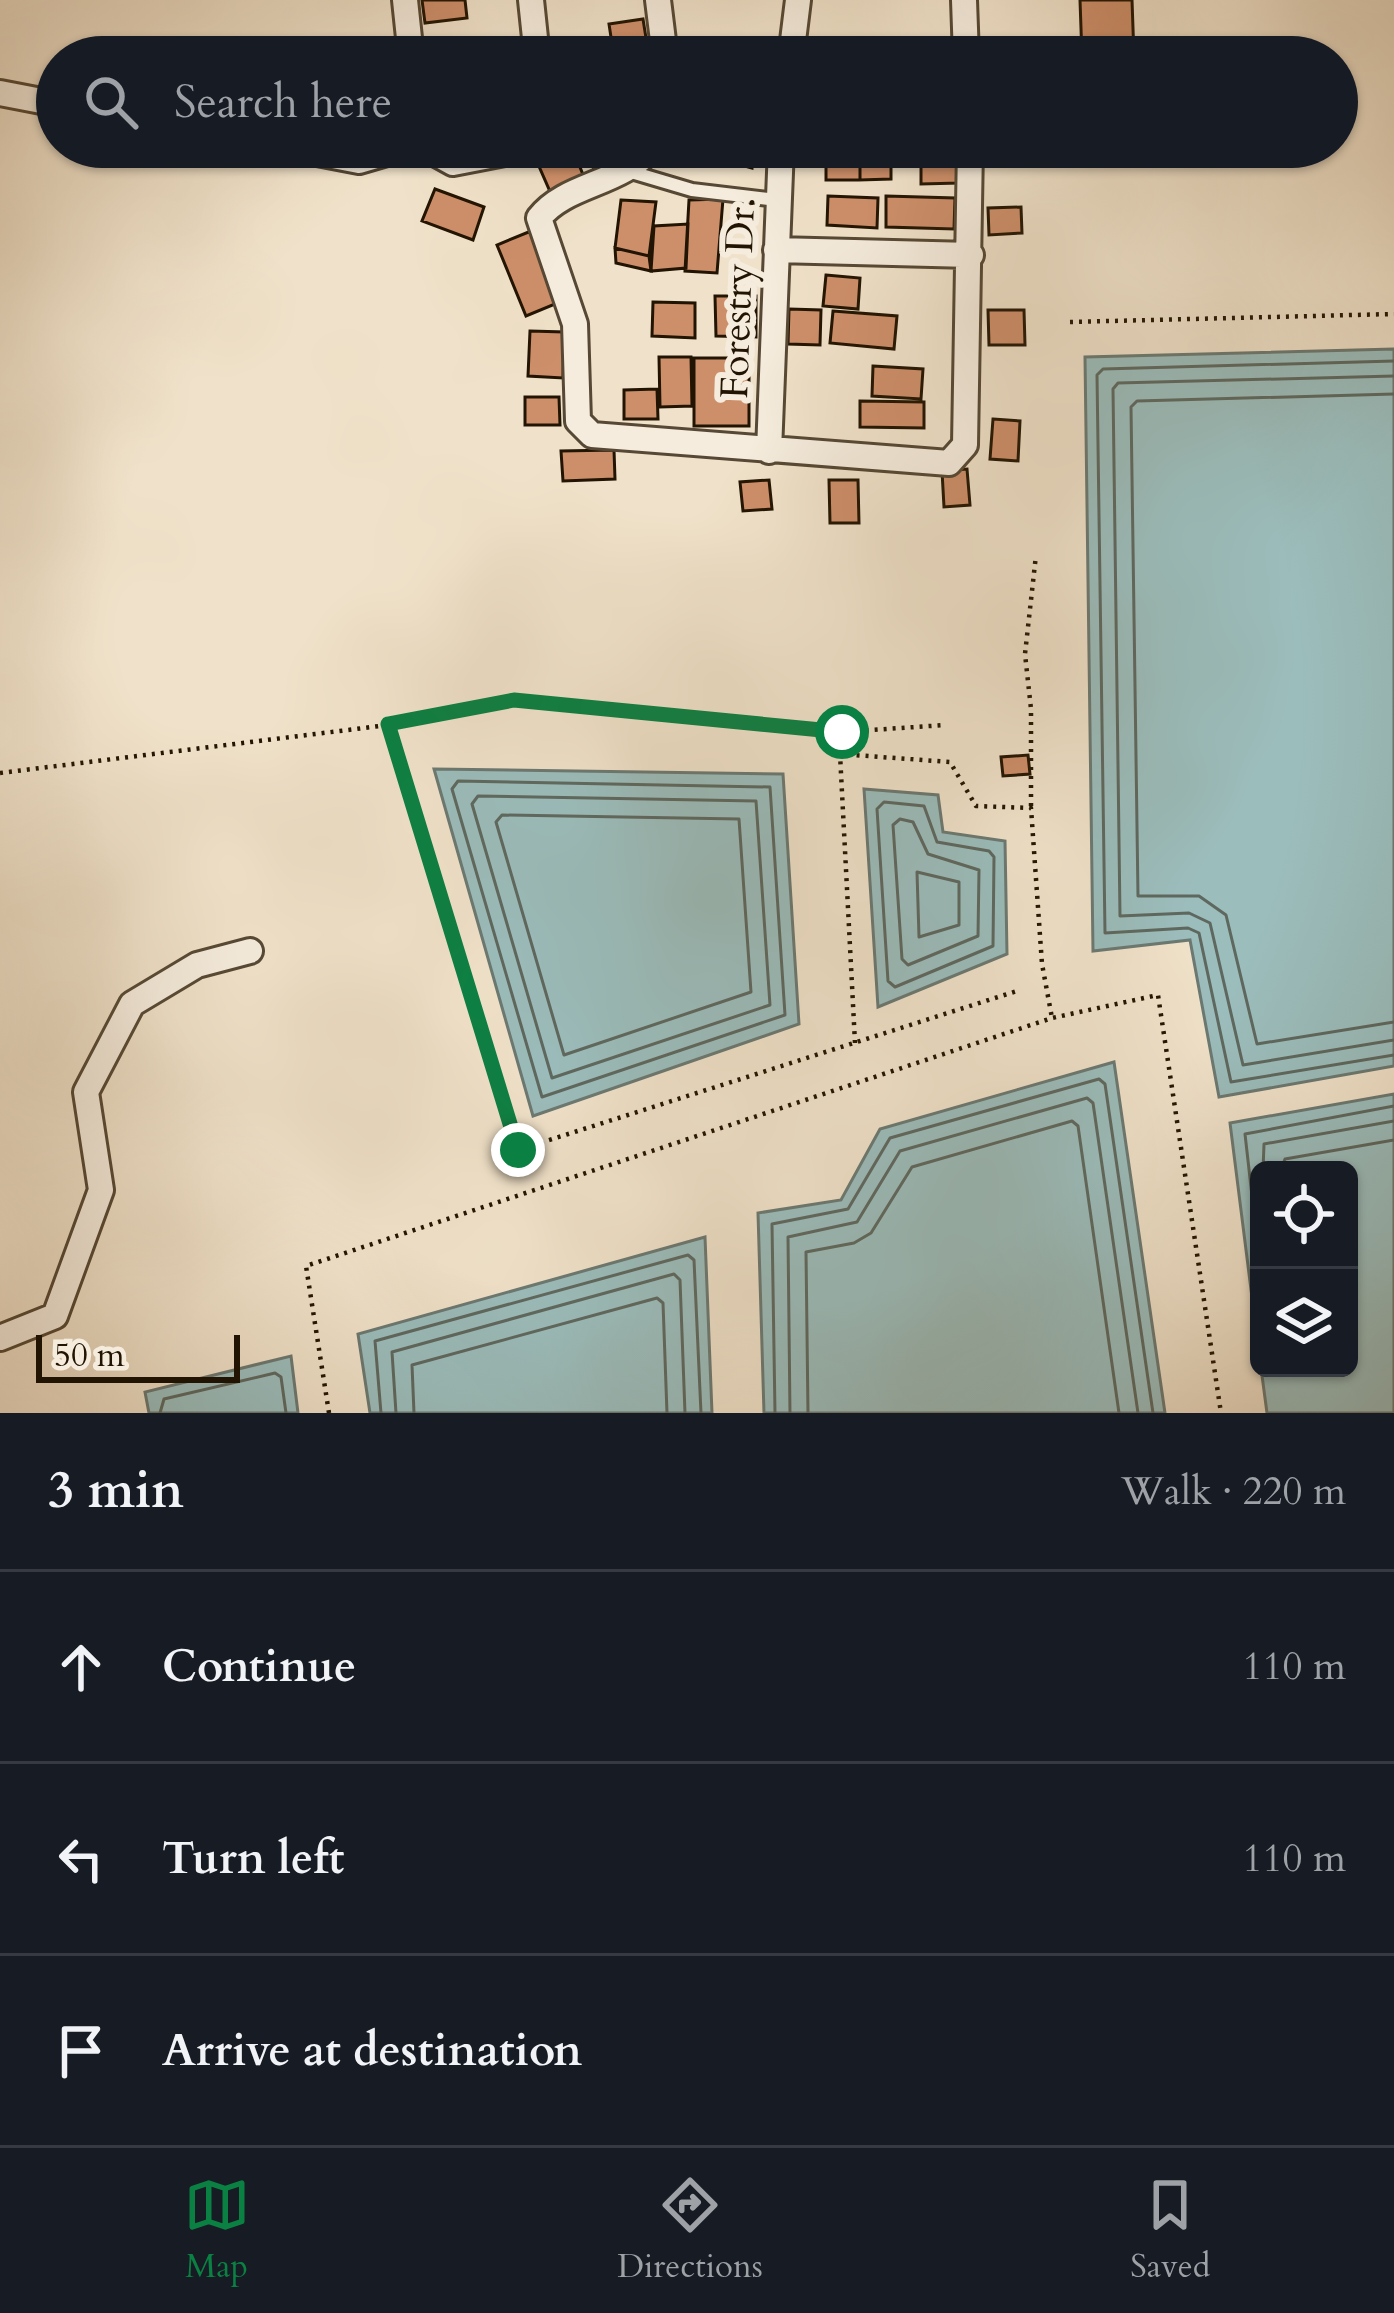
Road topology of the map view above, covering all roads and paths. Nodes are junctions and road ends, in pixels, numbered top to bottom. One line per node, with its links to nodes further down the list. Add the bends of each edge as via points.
1 (404, 0): 6 (street)
2 (531, 0): 7 (street)
3 (658, 0): 8 (street)
4 (798, 0): 9 (street)
5 (964, 0): 10 (street)
6 (408, 36)
7 (535, 36)
8 (662, 36)
9 (794, 36)
10 (965, 36)
11 (0, 93): 12 (street)
12 (36, 100)
13 (631, 168): 16 (street)
14 (780, 168): 17 (street, Forestry Dr.)
15 (970, 168): 19 (street)
16 (628, 171): 17 (lane, via 692,190); 22 (street, via 539,218 575,324 578,421 592,435)
17 (777, 200): 18 (street, Forestry Dr.)
18 (776, 250): 19 (street); 22 (street, Forestry Dr.)
19 (971, 255): 22 (street, via 959,456 949,464)
20 (1394, 314): 21 (path)
21 (1070, 322)
22 (769, 451)
23 (1036, 554): 27 (path, via 1024,654)
24 (388, 724): 25 (path, via 514,700 842,732); 26 (path); 31 (path, via 518,1150)
25 (945, 725)
26 (0, 773)
27 (1031, 808): 30 (path); 31 (path, via 976,806 950,762 840,754)
28 (250, 951): 32 (street, via 196,964 131,1004 86,1092 100,1190 55,1316)
29 (1020, 990): 31 (path)
30 (1052, 1018): 33 (path, via 306,1266); 34 (path, via 1158,995)
31 (855, 1043)
32 (0, 1338)
33 (329, 1413)
34 (1221, 1413)

